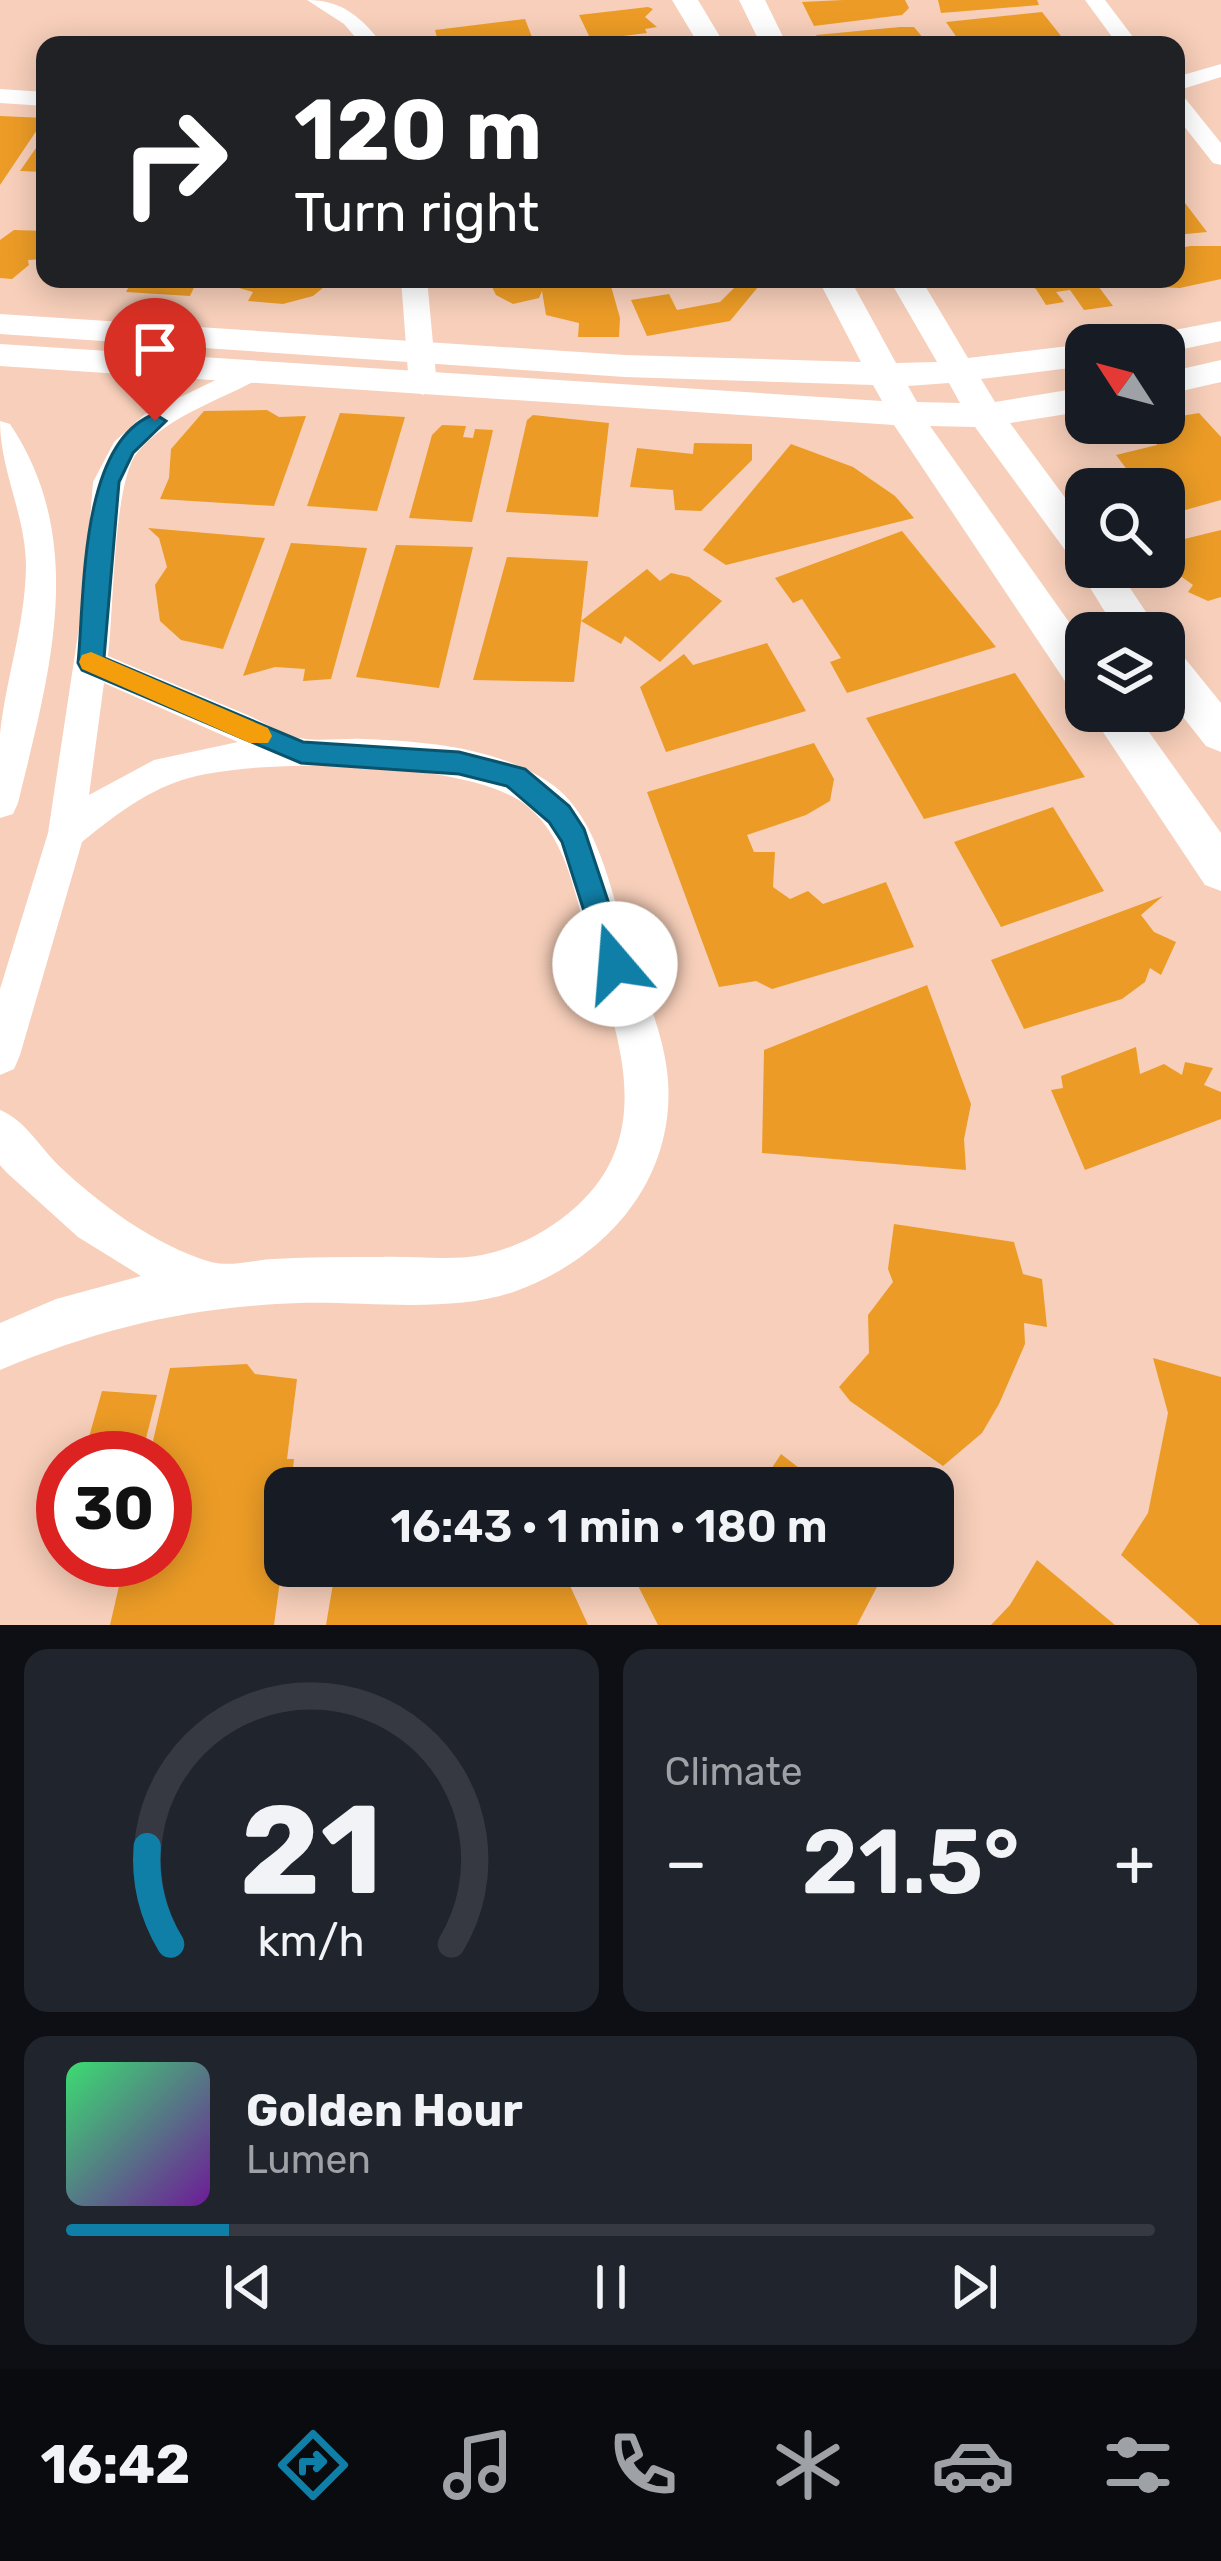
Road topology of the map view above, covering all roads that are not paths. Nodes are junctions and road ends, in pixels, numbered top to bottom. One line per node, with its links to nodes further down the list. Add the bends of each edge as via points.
1 (317, 0): 5 (street)
2 (685, 0): 6 (street)
3 (752, 0): 7 (street)
4 (1095, 0): 8 (street)
5 (365, 36)
6 (707, 36)
7 (770, 36)
8 (1122, 36)
9 (1221, 70): 10 (street)
10 (1185, 81)
11 (0, 96): 12 (street)
12 (36, 98)
13 (1185, 113): 14 (street)
14 (1221, 158)
15 (415, 288): 21 (street)
16 (839, 288): 27 (street)
17 (910, 288): 25 (street)
18 (0, 324): 21 (street)
19 (1221, 331): 20 (street)
20 (1185, 338)
21 (424, 350): 27 (street); 29 (street)
22 (0, 355): 26 (street)
23 (1065, 358): 25 (street)
24 (1221, 371): 28 (street)
25 (961, 373): 27 (street); 32 (street)
26 (247, 374): 29 (street); 36 (street, via 155,421 114,465)
27 (883, 374): 31 (street)
28 (1185, 379)
29 (423, 386): 31 (street)
30 (1065, 402): 32 (street)
31 (904, 414): 32 (street); 35 (street)
32 (985, 415): 34 (street)
33 (0, 431): 41 (street, via 35,503 39,567 22,721)
34 (1065, 525)
35 (1065, 648)
36 (91, 663): 40 (street); 42 (street)
37 (1185, 689): 39 (street)
38 (1124, 732): 43 (street)
39 (1221, 734)
40 (301, 752): 42 (street, via 178,767 114,797); 47 (street, via 493,769 559,814 574,838 641,1049 648,1108 616,1197 582,1233 509,1274)
41 (0, 803)
42 (66, 833): 44 (street)
43 (1221, 870)
44 (18, 930): 45 (street)
45 (0, 1055)
46 (0, 1131): 47 (street, via 56,1194 102,1230)
47 (212, 1285): 48 (street, via 127,1298 42,1324)
48 (0, 1347)

